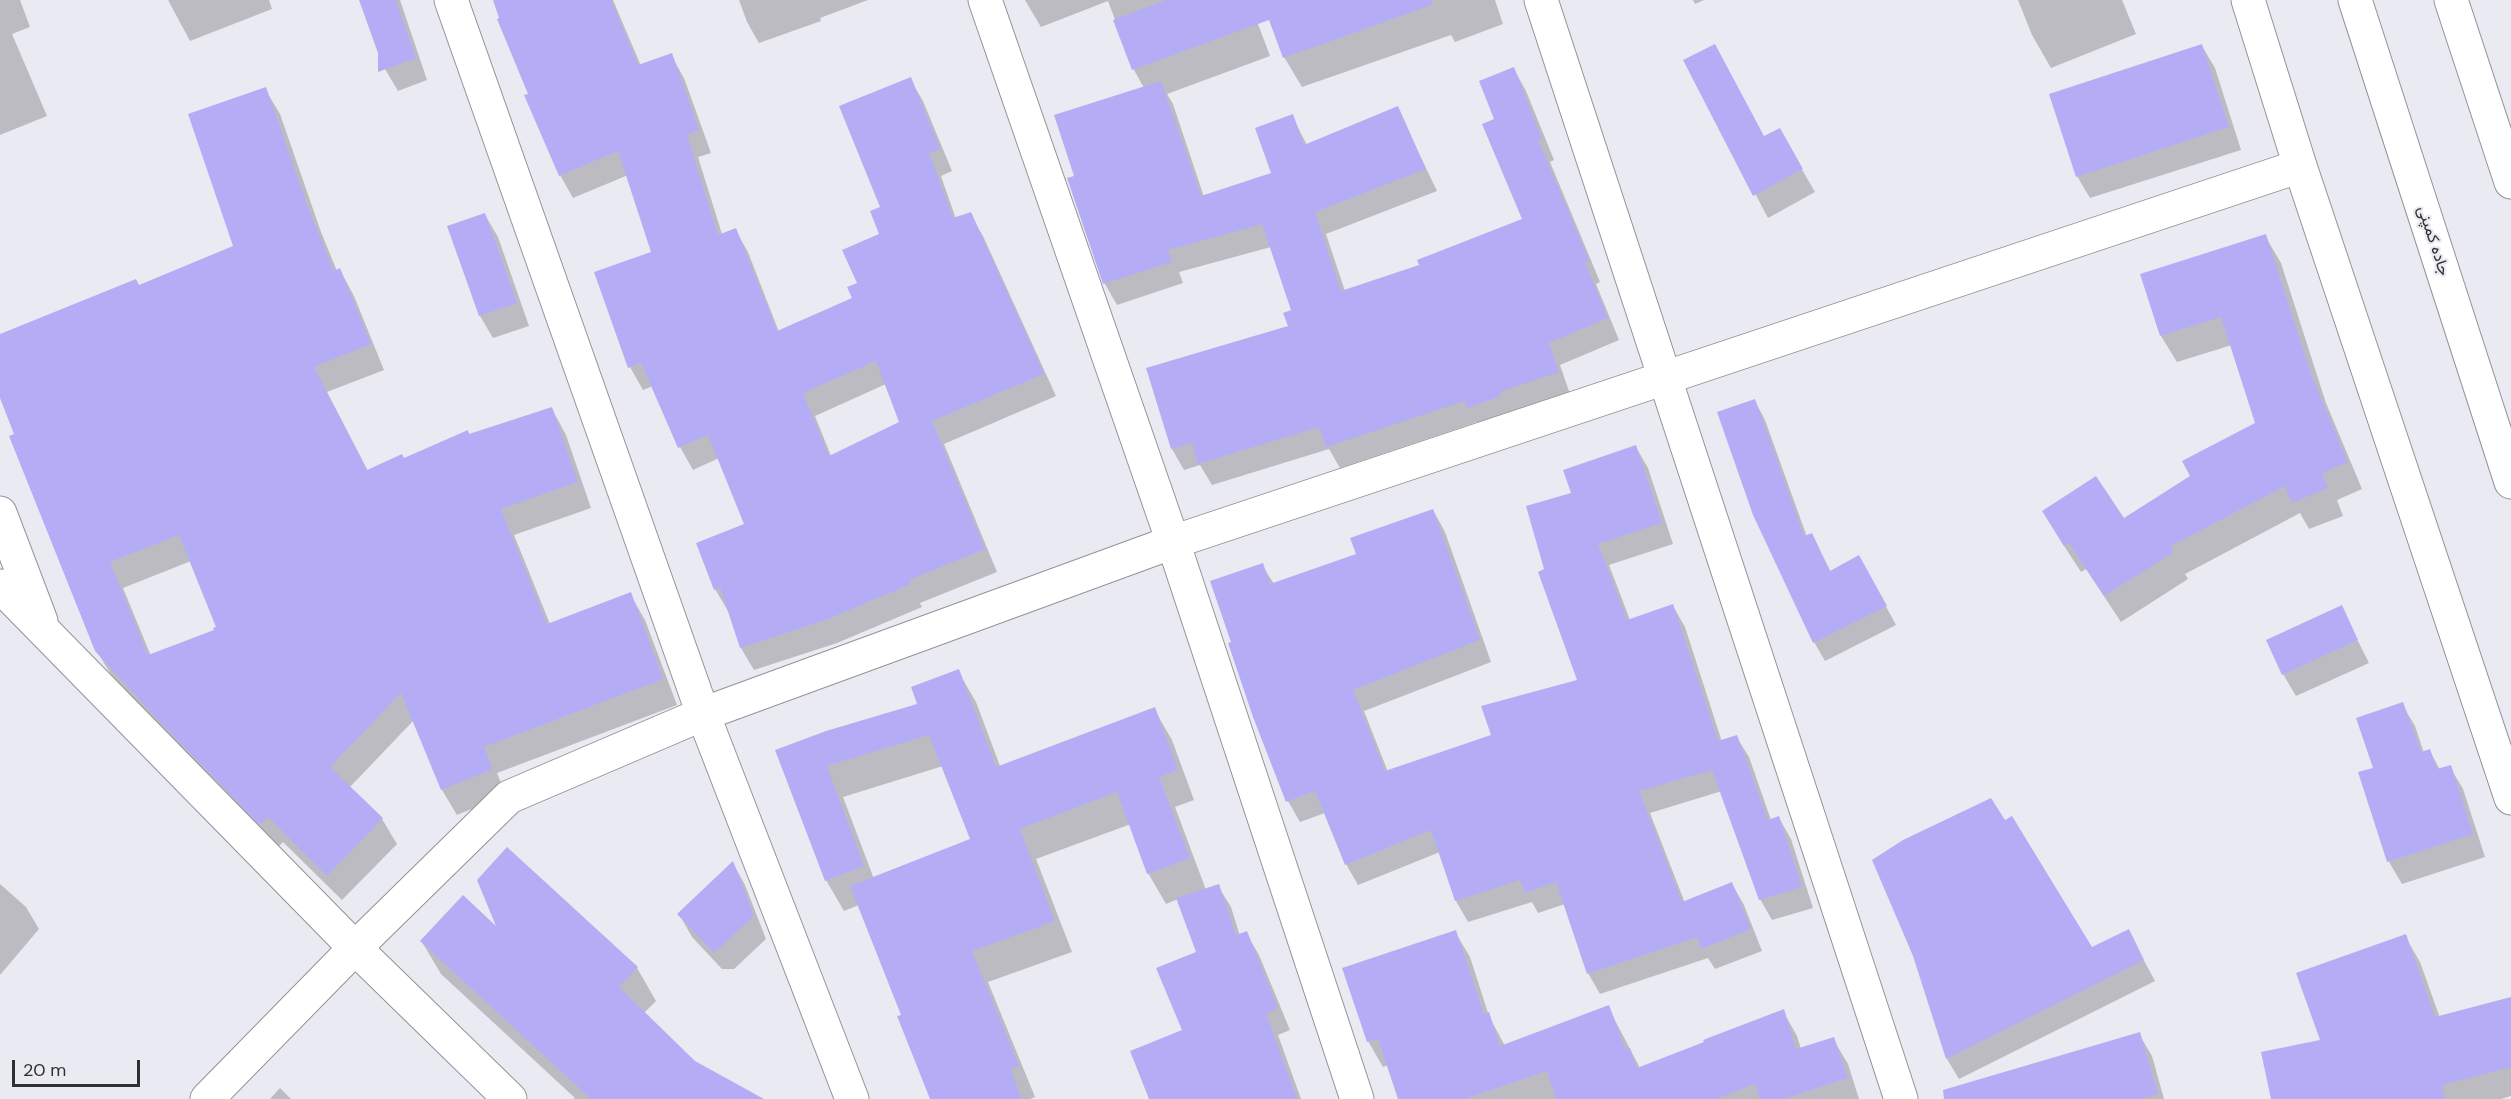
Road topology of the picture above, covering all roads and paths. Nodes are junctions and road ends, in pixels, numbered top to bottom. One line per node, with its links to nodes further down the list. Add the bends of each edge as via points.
1 (452, 0): 15 (main road)
2 (985, 0): 12 (main road)
3 (1541, 0): 9 (main road)
4 (2248, 0): 7 (main road)
5 (2355, 0): 10 (main road, جاده کمپنی)
6 (2451, 0): 8 (main road)
7 (2300, 166): 9 (main road); 16 (main road)
8 (2511, 182)
9 (1664, 380): 12 (main road); 22 (main road)
10 (2511, 482)
11 (0, 513): 14 (main road)
12 (1173, 542): 15 (main road); 21 (main road)
13 (0, 586): 14 (main road)
14 (44, 629): 17 (main road)
15 (703, 714): 17 (main road, via 509,797); 20 (main road)
16 (2511, 798)
17 (355, 948): 18 (main road); 19 (main road)
18 (207, 1099)
19 (510, 1099)
20 (852, 1099)
21 (1357, 1099)
22 (1901, 1099)

